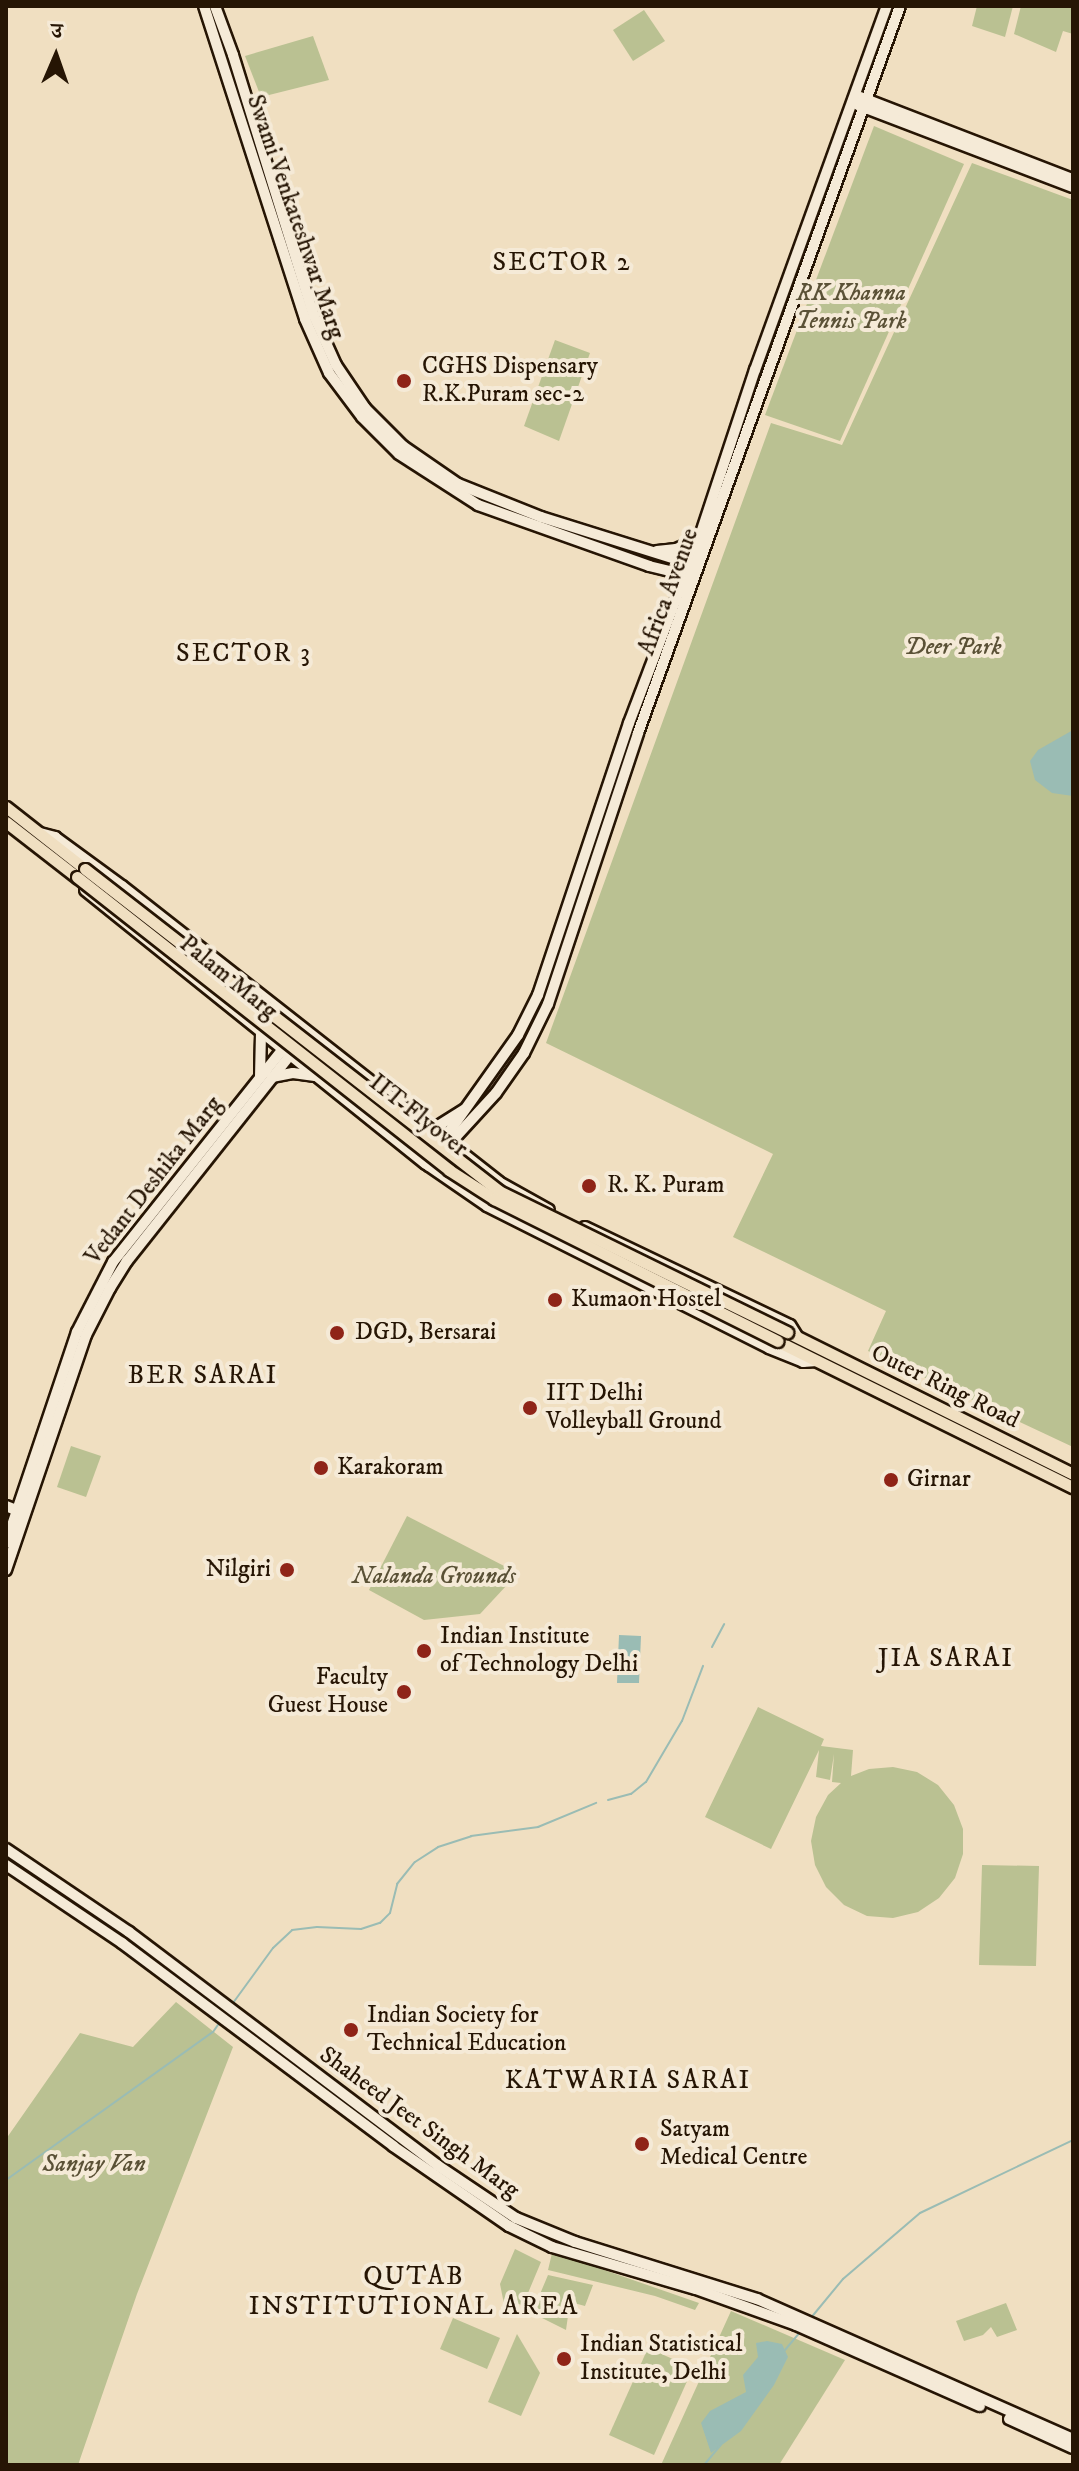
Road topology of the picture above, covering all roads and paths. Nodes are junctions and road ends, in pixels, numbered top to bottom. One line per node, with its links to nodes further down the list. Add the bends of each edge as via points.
1 (204, 6): 12 (main road, Swami Venkateshwar Marg, via 305,319 329,373 362,417 399,454 478,505 649,566)
2 (215, 6): 11 (main road, via 314,316 336,365 365,408 403,446 458,484)
3 (887, 6): 5 (main road, Africa Avenue)
4 (900, 6): 6 (main road, Africa Avenue)
5 (866, 65): 6 (main road, Africa Avenue); 7 (main road, via 849,95)
6 (858, 101): 7 (main road, Africa Avenue); 8 (main road); 9 (main road); 13 (main road, Africa Avenue)
7 (836, 146): 10 (main road, Africa Avenue)
8 (1073, 179)
9 (1073, 187)
10 (699, 539): 11 (main road, via 663,552); 12 (main road, Africa Avenue)
11 (635, 548): 12 (main road)
12 (686, 568): 13 (main road); 26 (main road, Africa Avenue, via 538,995 518,1035)
13 (696, 578): 28 (main road, Africa Avenue, via 548,1004 524,1053)
14 (6, 807): 16 (main road, Palam Marg)
15 (6, 822): 16 (main road, Palam Marg)
16 (36, 838): 17 (main road, IIT Flyover); 18 (main road, Palam Marg, via 55,837); 19 (main road, Palam Marg, via 41,855)
17 (81, 873): 32 (main road, IIT Flyover, bridge, via 499,1191); 33 (main road, IIT Flyover, bridge, via 449,1170 494,1199)
18 (245, 984): 19 (main road, via 250,1002); 21 (main road, Palam Marg)
19 (229, 1007): 20 (main road, Palam Marg)
20 (261, 1032): 22 (main road, Palam Marg); 25 (main road)
21 (306, 1032): 22 (main road, Vedant Deshika Marg); 27 (main road, Palam Marg)
22 (286, 1053): 23 (main road, Palam Marg); 24 (main road, Vedant Deshika Marg); 25 (main road, Vedant Deshika Marg)
23 (317, 1076): 24 (main road); 29 (main road, Palam Marg)
24 (272, 1077): 36 (main road, Vedant Deshika Marg, via 110,1288)
25 (259, 1079): 36 (main road, Vedant Deshika Marg, via 144,1221 95,1293)
26 (468, 1107): 27 (main road); 28 (main road, Africa Avenue)
27 (427, 1127): 28 (main road, Palam Marg)
28 (451, 1146): 29 (main road, Africa Avenue); 30 (main road, Palam Marg)
29 (427, 1164): 31 (main road, Palam Marg)
30 (485, 1172): 31 (main road, via 473,1176); 32 (main road, Palam Marg, via 546,1209 790,1325)
31 (469, 1192): 33 (main road, Palam Marg, via 538,1234 769,1348 803,1362)
32 (793, 1335): 34 (main road, Outer Ring Road)
33 (817, 1361): 35 (main road, Outer Ring Road)
34 (1073, 1474)
35 (1073, 1487)
36 (14, 1511): 37 (main road); 38 (main road)
37 (6, 1543)
38 (6, 1570)
39 (6, 1849): 41 (main road, Shaheed Jeet Singh Marg, via 129,1932 502,2210 556,2236 703,2280)
40 (6, 1865): 41 (main road, Shaheed Jeet Singh Marg, via 122,1943 494,2218 552,2247)
41 (806, 2325): 42 (main road, Shaheed Jeet Singh Marg); 43 (main road, Shaheed Jeet Singh Marg)
42 (1073, 2439)
43 (1073, 2448)

